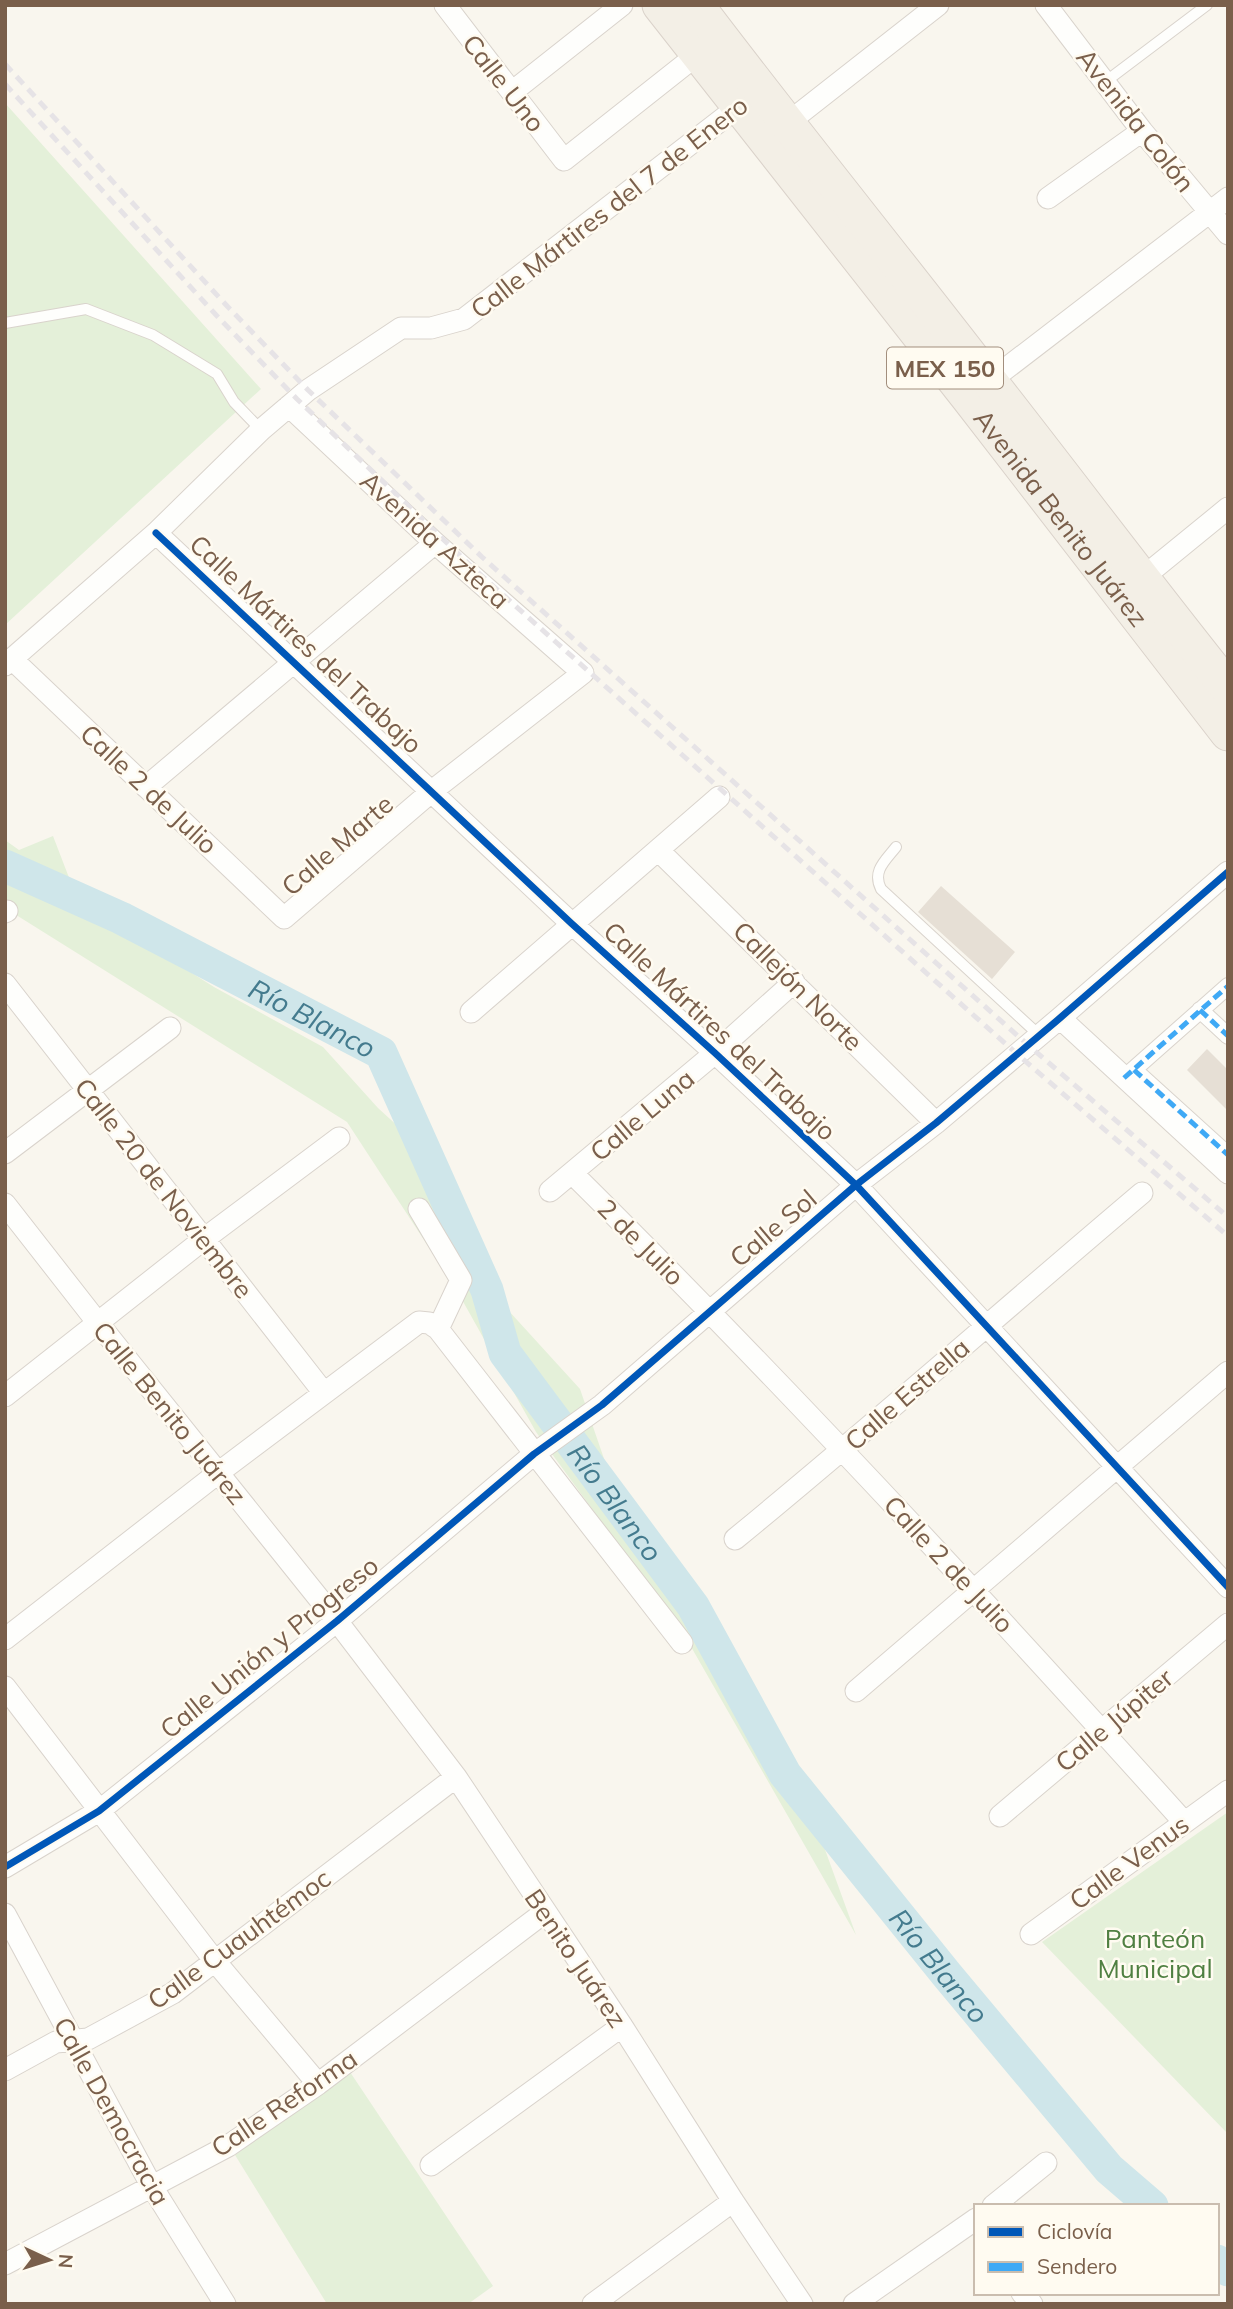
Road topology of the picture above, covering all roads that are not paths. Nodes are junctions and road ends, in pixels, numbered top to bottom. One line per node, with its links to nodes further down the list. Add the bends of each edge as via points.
1 (444, 5): 10 (street, Calle Uno)
2 (622, 5): 10 (street)
3 (660, 5): 8 (main road, Avenida Benito Juárez / MEX 150)
4 (696, 5): 11 (main road, Avenida Benito Juárez / MEX 150)
5 (938, 5): 13 (street)
6 (1046, 5): 9 (street, Avenida Colón)
7 (1207, 5): 9 (lane)
8 (698, 54): 10 (street, Calle Uno, via 564,160); 11 (main road, Avenida Benito Juárez / MEX 150)
9 (1105, 82): 12 (street, Avenida Colón)
10 (512, 92)
11 (749, 98): 13 (main road, Avenida Benito Juárez / MEX 150); 20 (street, Calle Mártires del 7 de Enero, via 464,319 431,328 401,328)
12 (1142, 131): 14 (street); 16 (street, Avenida Colón)
13 (775, 132): 19 (main road, Avenida Benito Juárez / MEX 150)
14 (1048, 198)
15 (1228, 198): 16 (street)
16 (1210, 212): 17 (street, Avenida Colón); 19 (street)
17 (1228, 234)
18 (5, 323): 21 (lane, via 86,309 153,335 216,374)
19 (979, 389): 25 (main road, Avenida Benito Juárez / MEX 150); 30 (main road, Avenida Benito Juárez / MEX 150)
20 (289, 406): 21 (street, Calle Mártires del 7 de Enero); 24 (street, Avenida Azteca)
21 (256, 424): 23 (street, Calle Mártires del 7 de Enero)
22 (1228, 508): 25 (street)
23 (156, 533): 26 (street, Calle Mártires del Trabajo); 27 (street, Calle Mártires del 7 de Enero)
24 (435, 542): 26 (street); 28 (street, Avenida Azteca)
25 (1141, 579): 29 (main road, Avenida Benito Juárez / MEX 150)
26 (295, 661): 31 (street); 32 (street, Calle Mártires del Trabajo)
27 (9, 663): 31 (street, Calle 2 de Julio)
28 (583, 673): 32 (street, Calle Marte)
29 (1228, 688)
30 (1228, 733)
31 (146, 787): 37 (street, Calle 2 de Julio)
32 (432, 791): 37 (street, Calle Marte); 38 (street, Calle Mártires del Trabajo)
33 (719, 797): 35 (street)
34 (896, 847): 47 (lane, via 877,872 881,889)
35 (659, 851): 38 (street); 39 (street, Callejón Norte)
36 (1228, 872): 44 (street, Calle Sol)
37 (285, 918)
38 (571, 923): 43 (street); 48 (street, Calle Mártires del Trabajo)
39 (794, 982): 48 (street, Calle Luna); 51 (street, Callejón Norte)
40 (5, 984): 50 (street, Calle 20 de Noviembre)
41 (1228, 986): 42 (street)
42 (1200, 1010): 46 (street); 49 (street)
43 (471, 1012)
44 (1059, 1018): 47 (street, Calle Sol); 49 (street)
45 (170, 1028): 50 (street)
46 (1228, 1036)
47 (1033, 1040): 51 (street, Calle Sol)
48 (715, 1053): 56 (street, Calle Luna); 57 (street, Calle Mártires del Trabajo)
49 (1129, 1074): 54 (street); 55 (street)
50 (88, 1090): 53 (street); 62 (street, Calle 20 de Noviembre)
51 (936, 1123): 57 (street, Calle Sol)
52 (340, 1138): 62 (street)
53 (5, 1153)
54 (1228, 1155)
55 (1228, 1173)
56 (573, 1174): 58 (street, Calle Luna); 63 (street, 2 de Julio)
57 (856, 1185): 63 (street, Calle Sol); 66 (street, Calle Mártires del Trabajo)
58 (550, 1191)
59 (1142, 1193): 66 (street, Calle Estrella)
60 (5, 1204): 64 (street, Calle Benito Juárez)
61 (419, 1209): 65 (street, via 461,1280)
62 (204, 1239): 64 (street); 68 (street, Calle 20 de Noviembre)
63 (710, 1310): 70 (street, Calle Sol, via 602,1405); 71 (street, Calle 2 de Julio)
64 (98, 1323): 69 (street); 73 (street, Calle Benito Juárez)
65 (434, 1326): 68 (street, via 419,1322); 70 (street)
66 (984, 1326): 71 (street, Calle Estrella); 72 (street, Calle Mártires del Trabajo)
67 (1228, 1372): 72 (street)
68 (324, 1393): 73 (street)
69 (5, 1396)
70 (541, 1449): 77 (street, Calle Unión y Progreso); 80 (street)
71 (843, 1450): 74 (street, Calle Estrella); 76 (street, Calle 2 de Julio)
72 (1116, 1468): 75 (street, Calle Mártires del Trabajo); 76 (street)
73 (218, 1473): 77 (street, Calle Benito Juárez); 79 (street)
74 (735, 1539)
75 (1228, 1587)
76 (973, 1589): 82 (street); 83 (street, Calle 2 de Julio)
77 (337, 1621): 84 (street, Benito Juárez); 86 (street, Calle Unión y Progreso)
78 (1228, 1624): 83 (street, Calle Júpiter)
79 (5, 1639)
80 (682, 1643)
81 (5, 1687): 86 (street)
82 (856, 1691)
83 (1102, 1731): 87 (street, Calle Júpiter); 88 (street, Calle 2 de Julio)
84 (456, 1777): 90 (street, Benito Juárez); 93 (street, Calle Cuauhtémoc)
85 (1228, 1791): 88 (street, Calle Venus)
86 (99, 1811): 89 (street, Calle Unión y Progreso); 93 (street)
87 (1000, 1816)
88 (1184, 1822): 92 (street, Calle Venus)
89 (5, 1867)
90 (545, 1912): 94 (street, Benito Juárez); 97 (street, Calle Reforma)
91 (5, 1914): 95 (street, Calle Democracia)
92 (1031, 1934)
93 (214, 1960): 95 (street, Calle Cuauhtémoc, via 173,1993 88,2039); 97 (street)
94 (622, 2026): 99 (street); 101 (street, Benito Juárez)
95 (72, 2040): 96 (street, Calle Cuauhtémoc, via 56,2042); 100 (street, Calle Democracia)
96 (5, 2070)
97 (318, 2084): 100 (street, Calle Reforma, via 228,2146)
98 (1046, 2163): 102 (street)
99 (431, 2165)
100 (151, 2186): 104 (street, Calle Reforma); 105 (street, Calle Democracia)
101 (733, 2201): 106 (street); 107 (street, Benito Juárez)
102 (995, 2204)
103 (972, 2230): 108 (street)
104 (5, 2264)
105 (225, 2304)
106 (593, 2304)
107 (802, 2304)
108 (854, 2304)

